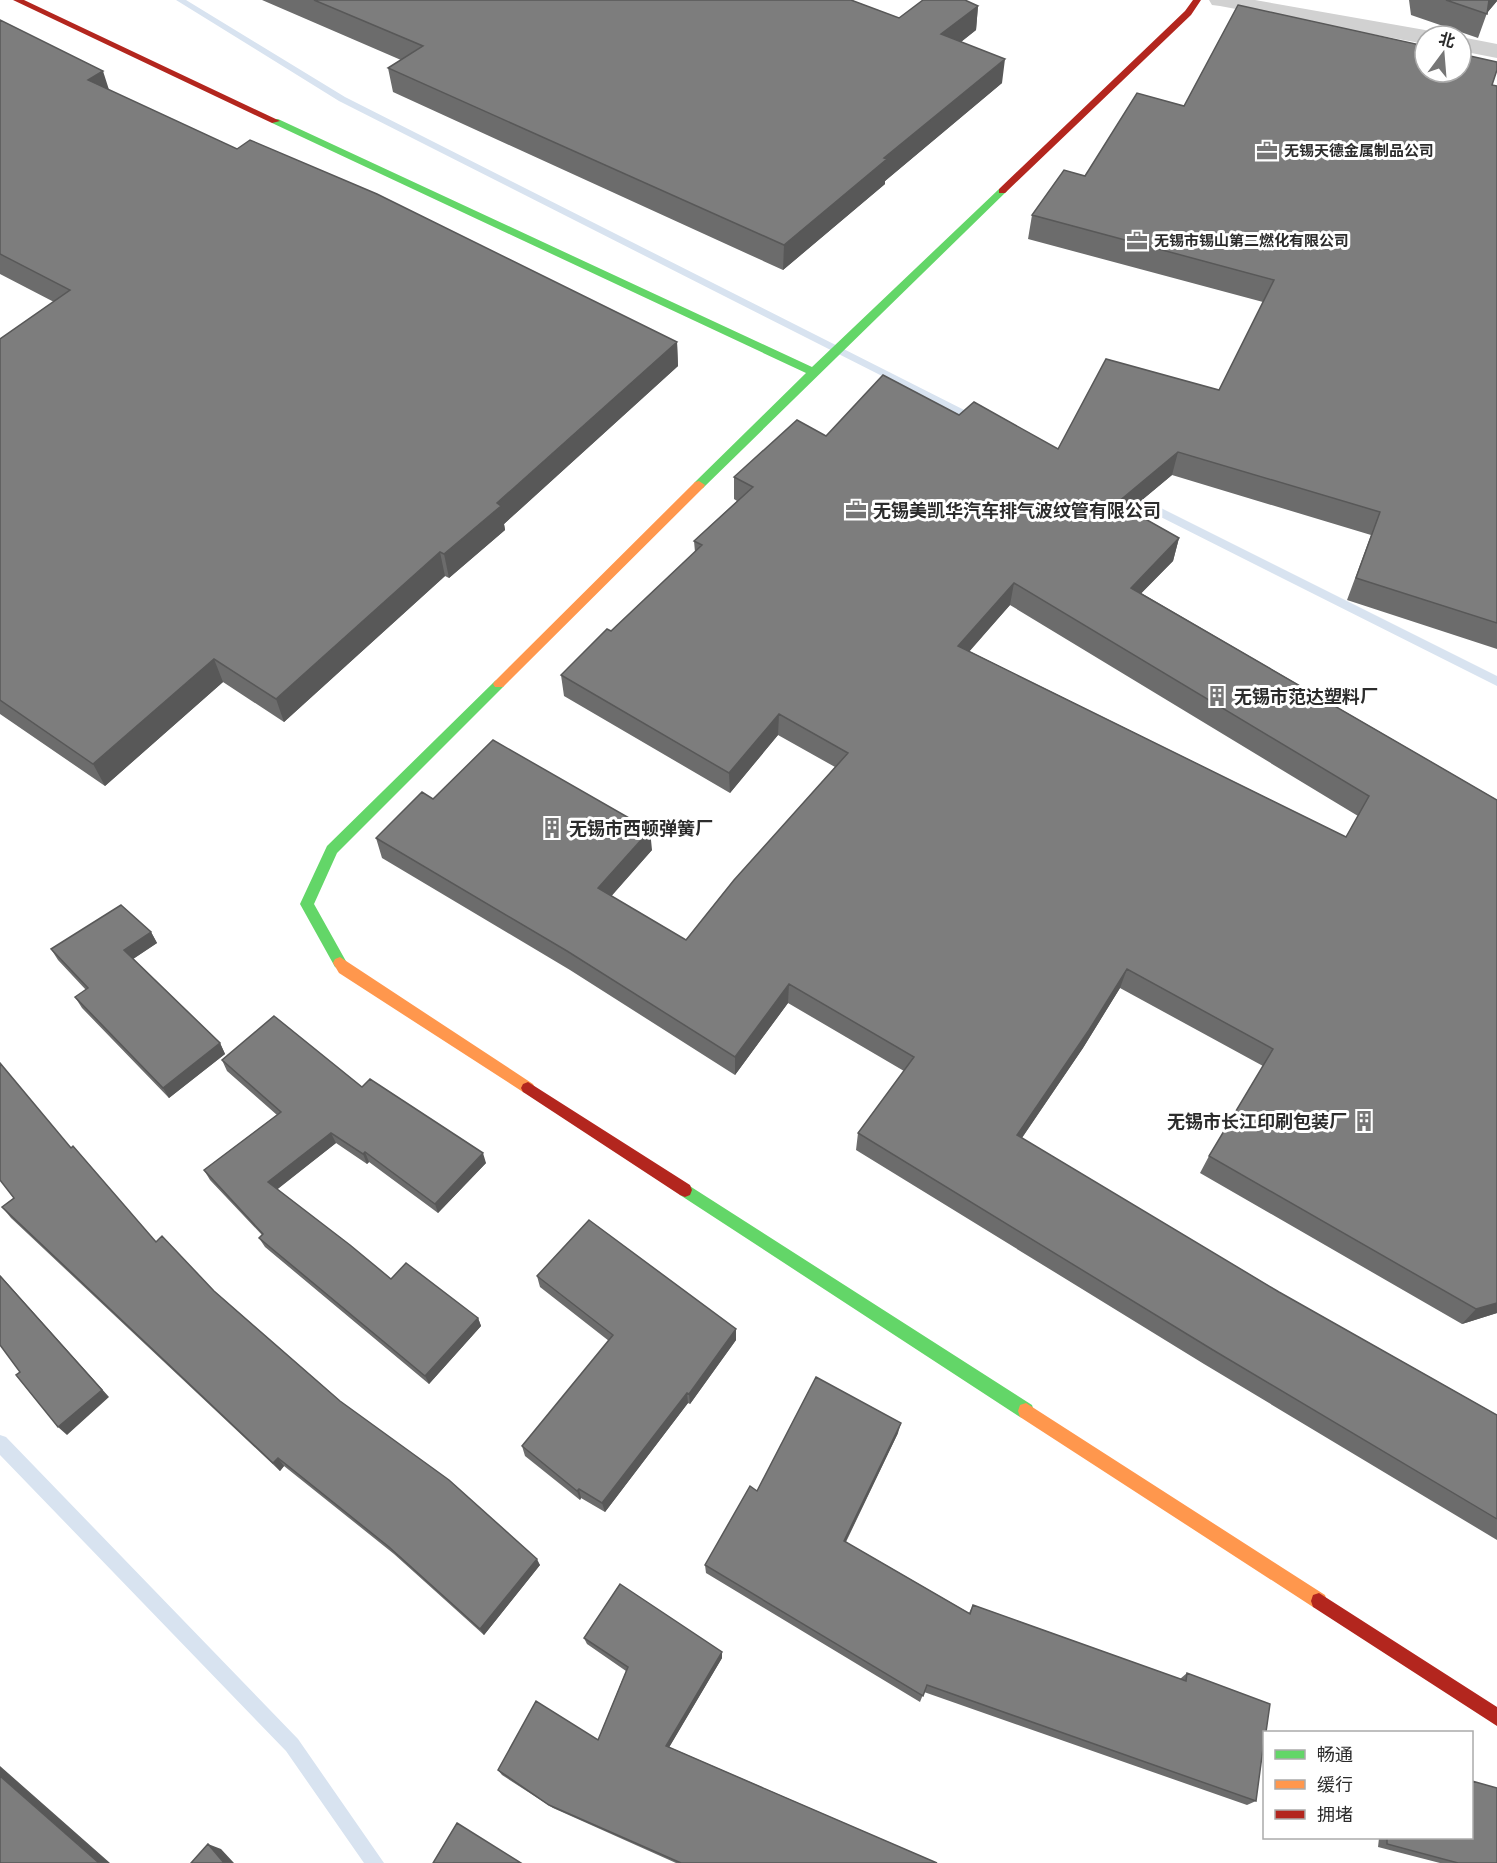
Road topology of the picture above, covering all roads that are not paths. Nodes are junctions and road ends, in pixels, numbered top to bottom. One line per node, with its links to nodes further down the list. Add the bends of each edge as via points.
1 (17, 0): 7 (street)
2 (1197, 0): 7 (street, via 1188,13)
3 (1220, 0): 4 (street)
4 (1413, 36)
5 (1473, 46): 6 (street)
6 (1497, 51)
7 (813, 372): 8 (street, via 332,850 307,904 344,969)
8 (1497, 1717)

